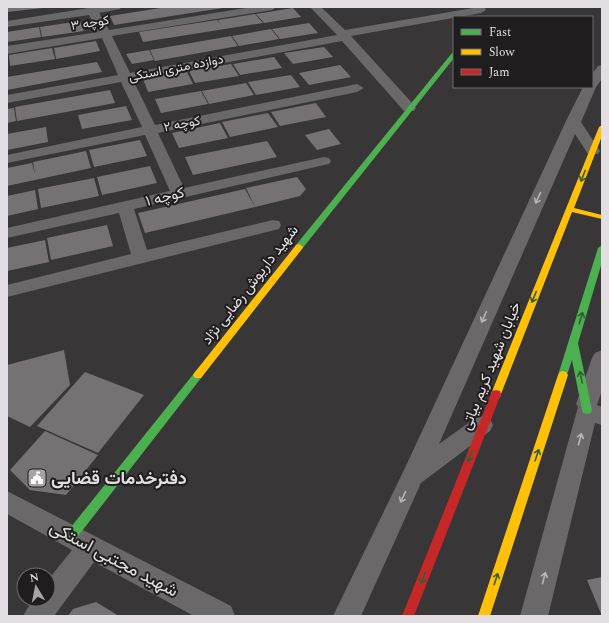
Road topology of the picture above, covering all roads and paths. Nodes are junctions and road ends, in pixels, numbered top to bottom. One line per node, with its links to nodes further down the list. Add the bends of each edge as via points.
1 (116, 7): 4 (street)
2 (272, 7): 9 (street, کوچه ۳)
3 (315, 7): 10 (street)
4 (92, 11): 8 (street); 9 (street)
5 (483, 11): 7 (street, دوازده متری استکی)
6 (453, 16): 10 (street, دوازده متری استکی)
7 (455, 16)
8 (7, 24)
9 (106, 34): 11 (street, کوچه ۳); 14 (street)
10 (344, 36): 14 (street, دوازده متری استکی); 19 (street)
11 (7, 50)
12 (453, 55): 19 (main road, شهید داریوش رضایی نژاد)
13 (602, 69): 15 (street)
14 (126, 77): 18 (street, دوازده متری استکی); 22 (street)
15 (593, 82)
16 (356, 88): 22 (street, کوچه ۲)
17 (590, 88): 20 (street)
18 (7, 99)
19 (409, 108): 41 (main road, شهید داریوش رضایی نژاد)
20 (573, 121): 23 (street); 39 (street, one-way to 39)
21 (602, 127): 23 (main road, خیابان شهید کریم بیاتی)
22 (150, 130): 24 (street, کوچه ۲); 26 (street)
23 (593, 151): 28 (main road, خیابان شهید کریم بیاتی, one-way to 28)
24 (7, 159)
25 (324, 161): 26 (street, کوچه ۱)
26 (179, 193): 27 (street, کوچه ۱)
27 (125, 207): 31 (street, کوچه ۱); 33 (street)
28 (570, 209): 29 (main road); 38 (main road, خیابان شهید کریم بیاتی, one-way to 38)
29 (602, 216)
30 (273, 225): 33 (street)
31 (7, 233)
32 (602, 248): 35 (main road, one-way to 32)
33 (141, 258): 34 (street)
34 (7, 291)
35 (574, 344): 37 (main road, one-way to 35); 46 (main road, one-way to 35)
36 (602, 358): 37 (street)
37 (592, 410): 47 (street, one-way to 37)
38 (482, 425): 39 (street); 45 (main road, خیابان شهید کریم بیاتی, one-way to 45)
39 (413, 476): 44 (street, one-way to 44)
40 (7, 502): 41 (street, شهید مجتبی استکی)
41 (81, 541): 42 (street); 43 (street, شهید مجتبی استکی)
42 (37, 616)
43 (221, 616)
44 (347, 616)
45 (408, 616)
46 (484, 616)
47 (534, 616)

